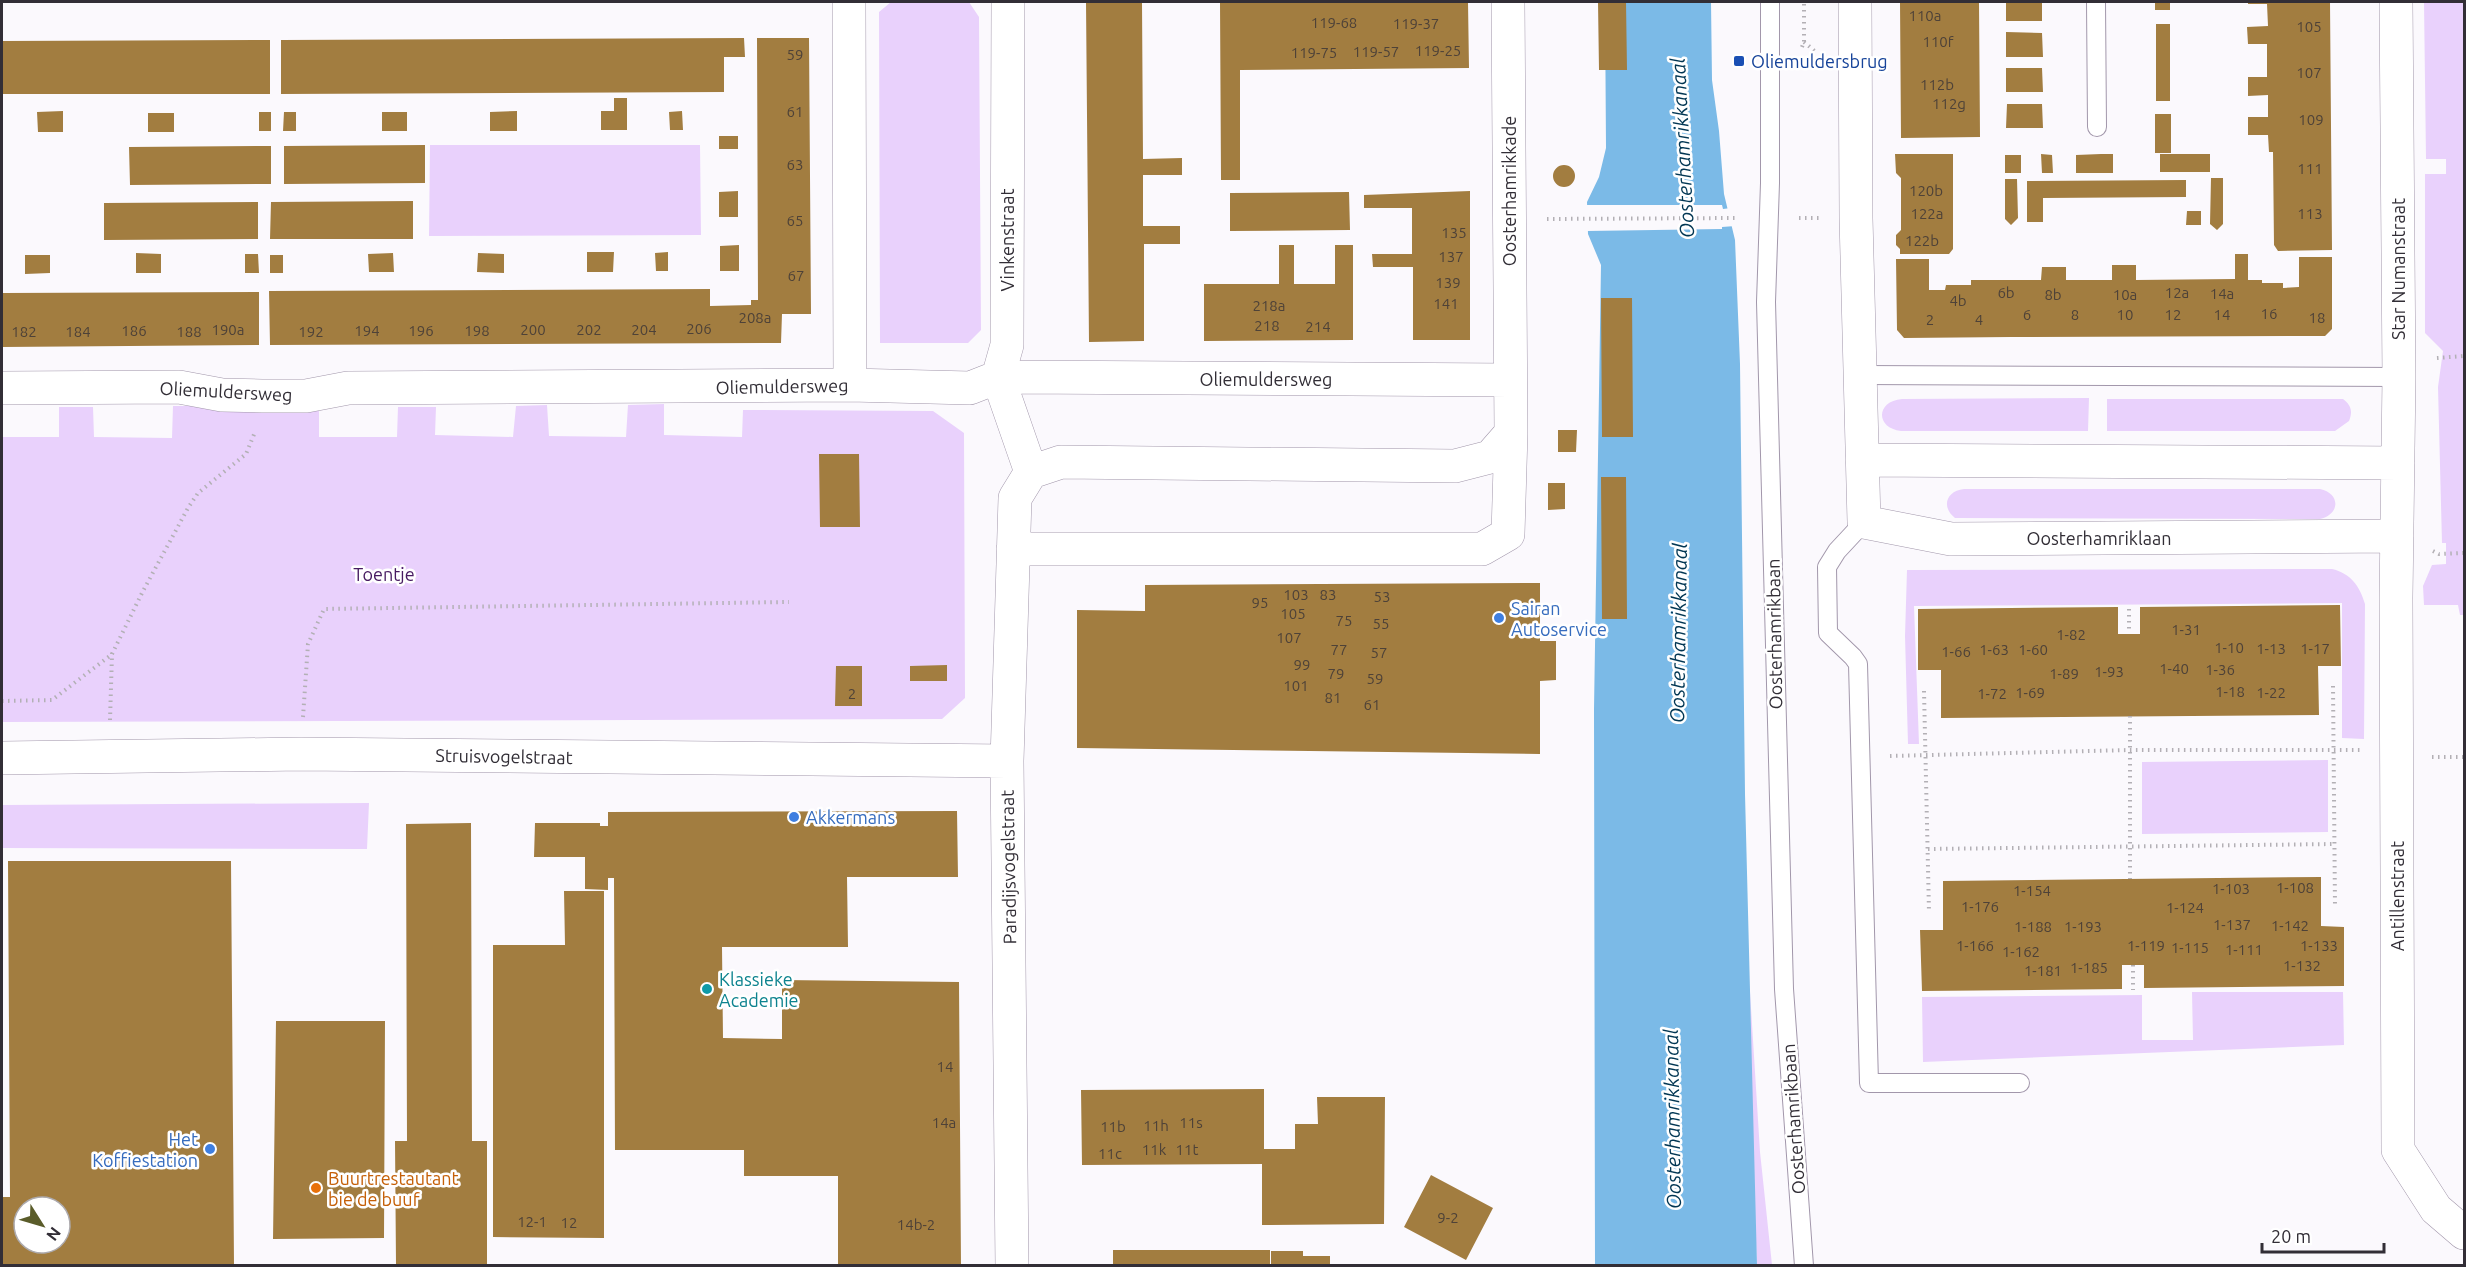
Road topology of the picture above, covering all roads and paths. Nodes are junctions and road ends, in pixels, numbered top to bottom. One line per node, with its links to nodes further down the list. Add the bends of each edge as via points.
1 (849, 2): 17 (street)
2 (1008, 2): 14 (street, Vinkenstraat, via 1007,345)
3 (1508, 2): 16 (street, Oosterhamrikkade)
4 (1770, 2): 9 (lane, Oosterhamrikbaan)
5 (1855, 2): 12 (street)
6 (2096, 2): 8 (lane)
7 (2396, 2): 15 (street, Star Numanstraat)
8 (2097, 127)
9 (1770, 217): 12 (path); 55 (lane, Oosterhamrikbaan, via 1766,302 1784,989)
10 (1587, 218): 11 (path)
11 (1739, 218)
12 (1856, 218): 13 (street)
13 (1860, 375): 15 (lane); 21 (street)
14 (998, 377): 16 (street, Oliemuldersweg); 17 (street, Oliemuldersweg, via 969,388); 23 (street)
15 (2399, 377): 22 (street, Star Numanstraat)
16 (1510, 380): 20 (street)
17 (850, 385): 19 (street, Oliemuldersweg, via 348,388 306,396)
18 (2, 388): 19 (street, Oliemuldersweg, via 179,387 222,395)
19 (262, 396): 30 (path, via 258,425 246,454 198,493)
20 (1511, 433): 23 (street, via 1490,457 1455,466 1061,462); 26 (street, via 1508,534 1482,549)
21 (1862, 460): 22 (street); 24 (street)
22 (2398, 463): 25 (street, Star Numanstraat)
23 (1031, 472): 26 (street, Paradijsvogelstraat, via 1015,498)
24 (1864, 522): 25 (street, Oosterhamriklaan, via 1951,539); 41 (lane, via 1827,567 1828,633 1858,664)
25 (2397, 536): 37 (street, Antillenstraat)
26 (1013, 549): 43 (street, Paradijsvogelstraat)
27 (789, 602): 38 (path, via 324,609 308,644)
28 (2129, 609): 29 (path)
29 (2129, 633)
30 (112, 654): 33 (path, via 52,700); 40 (path)
31 (2333, 686): 36 (path)
32 (1924, 692): 39 (path)
33 (2, 701)
34 (2130, 716): 35 (path)
35 (2129, 750): 36 (path); 39 (path); 45 (path)
36 (2334, 750): 37 (path); 44 (path)
37 (2397, 750): 53 (street, Antillenstraat, via 2398,1150 2436,1209)
38 (301, 754): 40 (street, Struisvogelstraat); 43 (street, Struisvogelstraat)
39 (1926, 755): 41 (path); 46 (path)
40 (110, 756): 42 (street, Struisvogelstraat)
41 (1860, 757): 52 (lane, via 1869,1083)
42 (2, 758)
43 (1007, 761): 54 (street, Paradijsvogelstraat)
44 (2335, 844): 45 (path); 48 (path)
45 (2130, 846): 46 (path); 47 (path)
46 (1928, 849): 49 (path)
47 (2130, 879)
48 (2335, 908)
49 (1929, 912)
50 (2133, 965): 51 (path)
51 (2133, 990)
52 (2020, 1083)
53 (2464, 1233)
54 (1012, 1266)
55 (1804, 1266)

